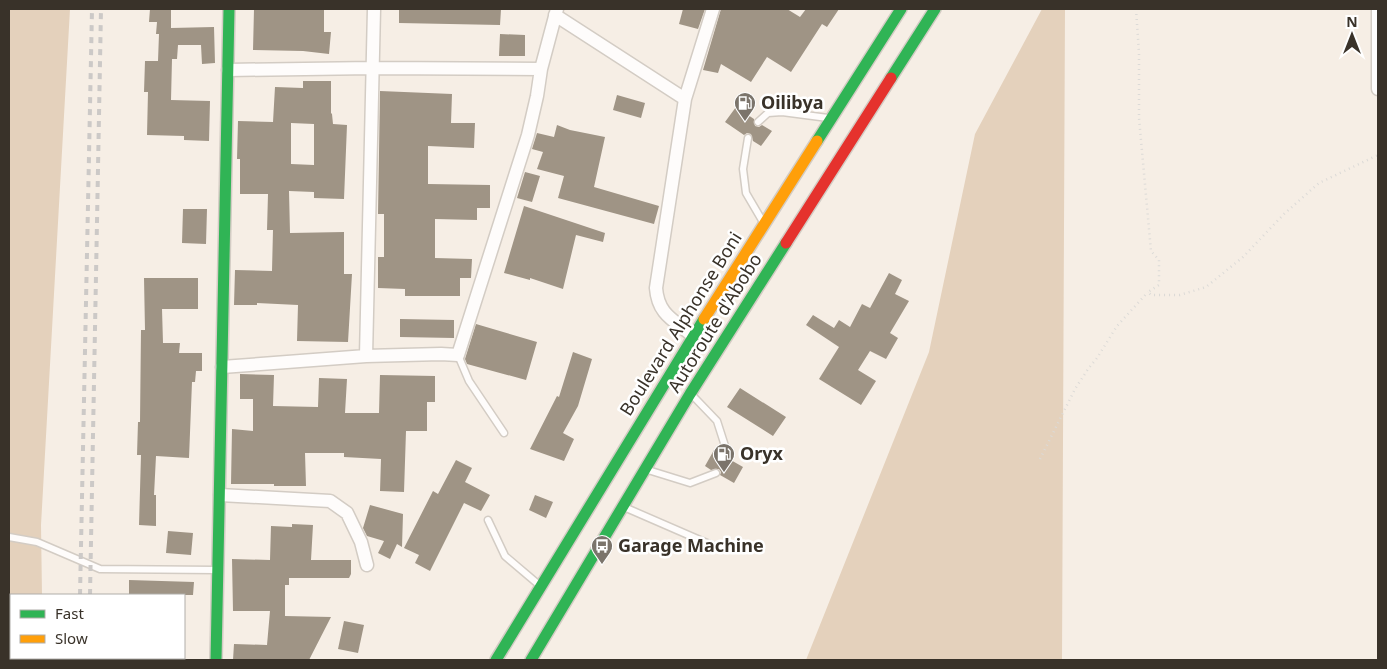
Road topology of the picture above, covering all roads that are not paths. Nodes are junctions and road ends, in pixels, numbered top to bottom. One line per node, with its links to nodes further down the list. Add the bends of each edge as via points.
1 (228, 9): 10 (main road)
2 (374, 9): 8 (street)
3 (713, 9): 12 (street)
4 (901, 9): 13 (main road, Boulevard Alphonse Boni)
5 (935, 9): 21 (main road, Autoroute d'Abobo)
6 (1378, 9): 11 (street)
7 (556, 12): 9 (street); 12 (street)
8 (372, 68): 9 (street); 10 (street); 19 (street)
9 (541, 69): 18 (street, via 528,135)
10 (228, 70): 20 (main road)
11 (1378, 89)
12 (684, 99): 17 (street, via 656,288 657,302 664,313)
13 (831, 119): 14 (lane, via 782,112 768,113); 16 (main road, Boulevard Alphonse Boni)
14 (758, 122)
15 (748, 138): 16 (lane, via 743,169 746,193)
16 (764, 224): 17 (main road, Boulevard Alphonse Boni)
17 (694, 336): 33 (main road, Boulevard Alphonse Boni)
18 (458, 355): 19 (street); 22 (lane, via 470,381)
19 (366, 356): 20 (street)
20 (222, 367): 26 (main road)
21 (690, 394): 23 (lane, via 717,421); 24 (main road, Autoroute d'Abobo)
22 (504, 433)
23 (725, 457)
24 (646, 469): 25 (lane, via 690,483); 27 (main road, Autoroute d'Abobo)
25 (716, 473)
26 (220, 495): 31 (street, via 330,501 347,513 361,542); 32 (main road)
27 (623, 507): 30 (lane); 36 (main road, Autoroute d'Abobo)
28 (488, 520): 33 (lane, via 505,556)
29 (9, 537): 32 (lane, via 37,542 100,569)
30 (716, 547)
31 (367, 565)
32 (218, 570): 34 (main road)
33 (540, 587): 35 (main road, Boulevard Alphonse Boni)
34 (216, 660)
35 (496, 660)
36 (532, 660)

